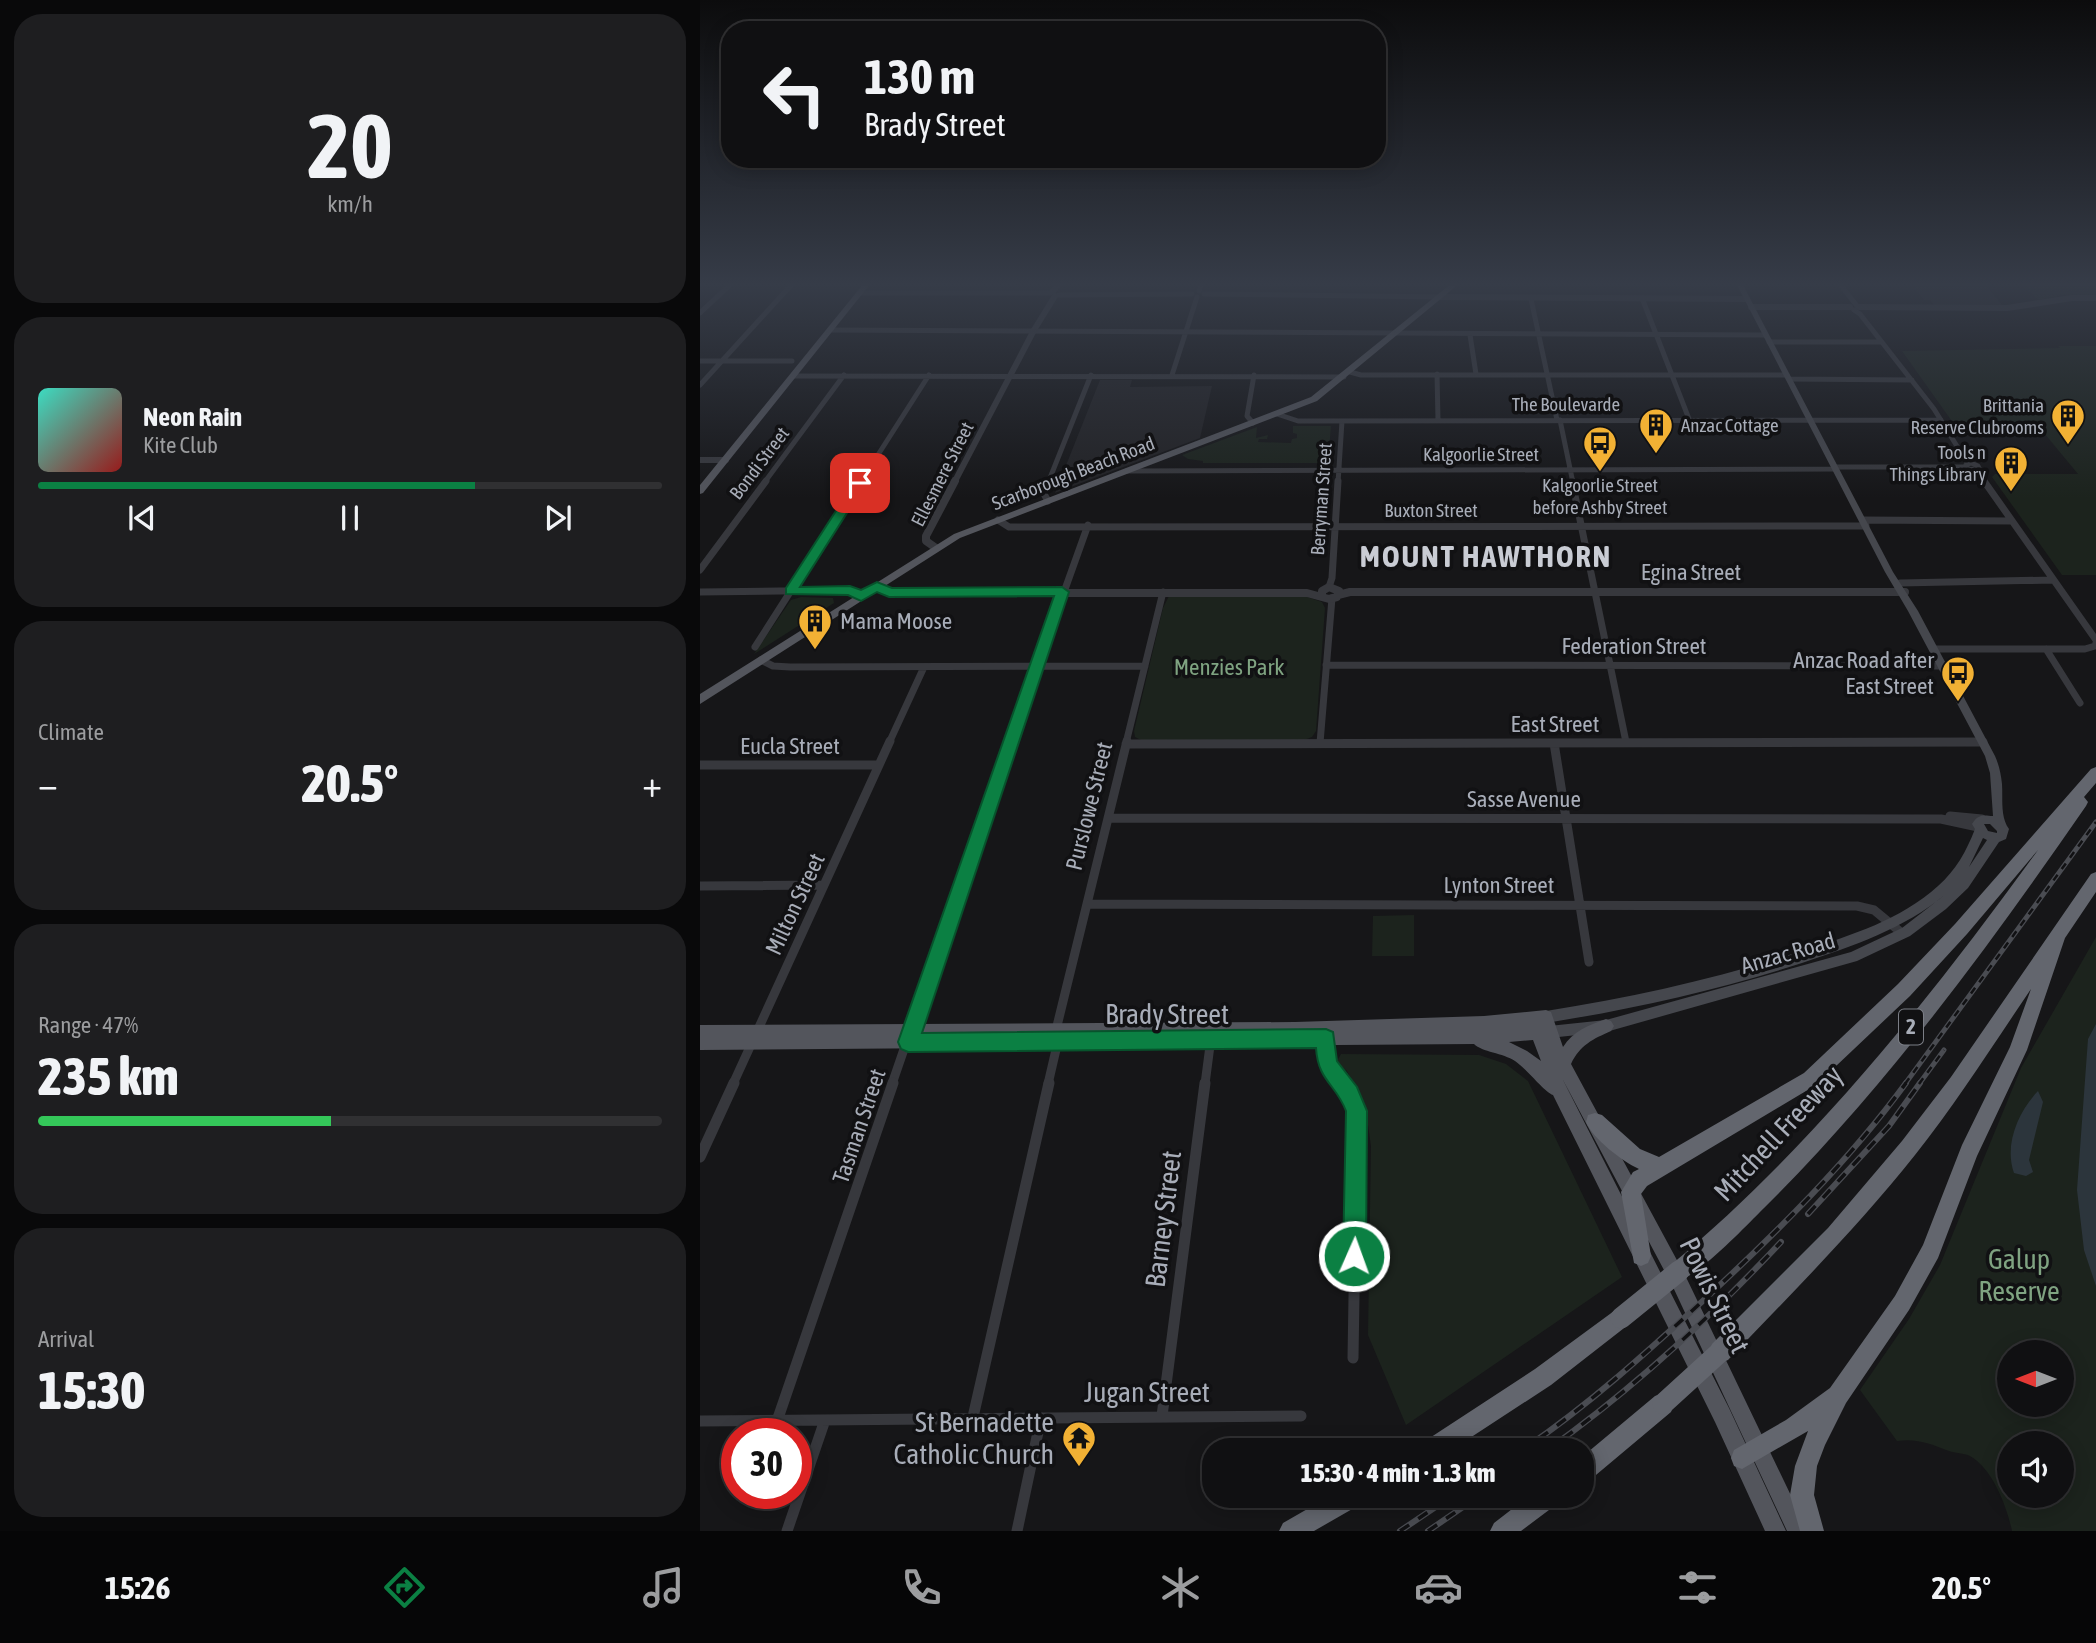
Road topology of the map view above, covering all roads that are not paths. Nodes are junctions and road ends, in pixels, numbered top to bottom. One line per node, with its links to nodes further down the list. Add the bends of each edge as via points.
1 (728, 354): 12 (street)
2 (810, 354): 24 (main road)
3 (1021, 354): 20 (street, Ellesmere Street)
4 (1179, 354): 25 (street)
5 (1372, 354): 23 (main road, Scarborough Beach Road)
6 (1473, 354): 15 (street)
7 (1543, 354): 16 (street)
8 (1664, 354): 17 (street)
9 (1776, 354): 26 (main road)
10 (1890, 354): 27 (street)
11 (700, 361): 12 (street)
12 (722, 361): 13 (street); 28 (street)
13 (792, 361)
14 (1437, 374): 15 (street); 23 (street); 31 (street)
15 (1476, 374): 16 (street)
16 (1547, 374): 17 (street); 32 (street)
17 (1672, 374): 26 (street); 30 (street)
18 (844, 375): 19 (street); 24 (street); 53 (street, Bondi Street)
19 (929, 375): 20 (street); 57 (street)
20 (1010, 375): 21 (street); 52 (street, Ellesmere Street, via 926,537)
21 (1091, 375): 25 (street); 45 (street, via 1044,494)
22 (1254, 375): 23 (street); 25 (street); 36 (street, via 1247,416)
23 (1347, 375): 29 (main road, Scarborough Beach Road, via 1314,400)
24 (793, 376): 38 (main road)
25 (1172, 376)
26 (1788, 377): 27 (street); 33 (main road)
27 (1912, 380): 34 (street)
28 (700, 386)
29 (1277, 414): 35 (street, The Boulevarde, via 1298,421); 36 (main road, Scarborough Beach Road)
30 (1689, 419): 32 (street, The Boulevarde); 33 (street, The Boulevarde)
31 (1438, 420): 32 (street, The Boulevarde); 35 (street, The Boulevarde)
32 (1558, 420): 42 (street)
33 (1810, 420): 34 (street, The Boulevarde); 40 (main road)
34 (1941, 420): 39 (street)
35 (1342, 421): 41 (street, Berryman Street)
36 (1253, 423): 43 (main road, Scarborough Beach Road)
37 (700, 462): 38 (street)
38 (724, 462): 44 (main road)
39 (1972, 467): 40 (street, Kalgoorlie Street); 47 (street)
40 (1836, 468): 42 (street, Kalgoorlie Street); 48 (main road)
41 (1339, 470): 42 (street, Kalgoorlie Street); 43 (street, Kalgoorlie Street); 50 (street, Berryman Street)
42 (1568, 470): 51 (street)
43 (1126, 471): 45 (main road, Scarborough Beach Road)
44 (700, 491)
45 (1048, 501): 46 (main road, Scarborough Beach Road)
46 (998, 520): 49 (street, Buxton Street, via 1009,527); 52 (main road, Scarborough Beach Road)
47 (2012, 521): 48 (street, Buxton Street); 54 (street)
48 (1865, 523): 51 (street, Buxton Street); 56 (main road)
49 (1088, 525): 50 (street, Buxton Street); 60 (street, Tasman Street)
50 (1336, 526): 51 (street, Buxton Street); 58 (street, Berryman Street)
51 (1582, 527): 62 (street)
52 (936, 548): 55 (main road, Scarborough Beach Road)
53 (700, 570)
54 (2053, 580): 56 (street, Egina Street, via 1935,581); 64 (street)
55 (877, 586): 60 (street, Egina Street, via 889,593); 63 (main road, Scarborough Beach Road)
56 (1901, 586): 62 (street, Egina Street); 66 (main road)
57 (791, 591): 59 (street); 63 (street, via 850,590); 65 (street)
58 (1330, 591): 61 (street, Egina Street); 62 (street, Egina Street); 69 (street, Berryman Street)
59 (700, 592)
60 (1062, 592): 61 (street, Egina Street); 71 (street, Tasman Street)
61 (1163, 592): 72 (street, Purslowe Street)
62 (1595, 592): 70 (street)
63 (861, 596): 68 (main road, Scarborough Beach Road)
64 (2096, 643): 67 (street)
65 (755, 647)
66 (1934, 649): 67 (street); 73 (main road)
67 (2046, 649): 76 (street)
68 (761, 660): 74 (street, via 790,667); 75 (main road, Scarborough Beach Road)
69 (1326, 665): 70 (street, Federation Street); 77 (street, Berryman Street)
70 (1611, 665): 73 (street, Federation Street); 79 (street)
71 (1036, 666): 72 (street); 74 (street); 107 (street, Tasman Street)
72 (1146, 666): 81 (street, Purslowe Street)
73 (1942, 666): 80 (main road)
74 (924, 667): 83 (street, Milton Street)
75 (700, 700)
76 (2080, 703)
77 (1320, 743): 78 (street, East Street); 81 (street, East Street)
78 (1553, 743): 79 (street, East Street); 88 (street)
79 (1626, 743): 80 (street, East Street)
80 (1983, 743): 86 (main road, via 1996,772)
81 (1126, 744): 87 (street, Purslowe Street)
82 (700, 765): 83 (street, Eucla Street)
83 (879, 765): 92 (street, Milton Street)
84 (2096, 773): 114 (highway, via 1961,929 1819,1071)
85 (2096, 781): 128 (highway, Mitchell Freeway / 2, bridge, via 1944,987 1841,1115 1746,1213 1621,1318 1543,1377)
86 (1996, 807): 89 (main road, Anzac Road); 90 (main road)
87 (1108, 818): 88 (street, Sasse Avenue); 94 (street, Purslowe Street)
88 (1565, 818): 89 (street, Sasse Avenue, via 1941,818); 95 (street)
89 (1981, 824): 90 (main road); 96 (main road, Anzac Road, via 1969,861 1956,877 1923,905)
90 (1998, 832): 98 (main road, Anzac Road, via 1964,884)
91 (2096, 878): 97 (highway)
92 (824, 885): 93 (street); 106 (street, Milton Street)
93 (700, 886)
94 (1087, 904): 95 (street, Lynton Street); 105 (street, Purslowe Street)
95 (1578, 905): 96 (street, Lynton Street, via 1857,906 1874,910); 99 (street)
96 (1890, 924): 98 (street, Lynton Street); 100 (main road, Anzac Road, via 1774,967)
97 (2059, 932): 118 (highway, via 2018,1050 1969,1152 1931,1251 1902,1303); 130 (highway, bridge, via 1909,1148 1835,1235 1744,1328)
98 (1903, 934): 101 (main road, Anzac Road, via 1853,957)
99 (1589, 962)
100 (1542, 1025): 101 (main road, Anzac Road); 103 (main road, Brady Street); 108 (main road, Brady Street); 110 (main road, Powis Street); 111 (main road, Powis Street)
101 (1606, 1026): 110 (main road, via 1573,1043)
102 (700, 1032): 106 (main road, Brady Street)
103 (1326, 1032): 104 (main road, Brady Street); 108 (main road, Brady Street); 117 (street, via 1327,1065 1357,1111)
104 (1211, 1034): 105 (main road, Brady Street); 119 (street, Barney Street)
105 (1057, 1035): 107 (main road, Brady Street); 121 (street, Purslowe Street)
106 (755, 1037): 107 (main road, Brady Street); 109 (main road, Brady Street); 113 (street, Milton Street)
107 (910, 1037): 122 (street, Tasman Street)
108 (1459, 1037): 111 (main road, via 1513,1051)
109 (700, 1043)
110 (1564, 1063): 111 (main road, Powis Street)
111 (1562, 1087): 112 (main road, Powis Street); 116 (main road, Powis Street, via 1567,1108)
112 (1595, 1122): 114 (highway, via 1646,1164); 115 (main road, Powis Street)
113 (700, 1157)
114 (1660, 1167): 115 (highway, via 1640,1179)
115 (1632, 1192): 116 (highway); 129 (main road, Powis Street, via 1679,1281)
116 (1641, 1256): 129 (main road, Powis Street)
117 (1353, 1358)
118 (1838, 1395): 129 (highway); 139 (highway, via 1802,1479)
119 (1162, 1416): 120 (street, Jugan Street); 123 (street, Jugan Street)
120 (1301, 1416)
121 (973, 1417): 123 (street, Jugan Street); 125 (street, Jugan Street)
122 (778, 1418)
123 (1041, 1418): 134 (street)
124 (812, 1420): 125 (street, Jugan Street)
125 (825, 1420): 133 (street)
126 (700, 1421): 127 (street, Jugan Street)
127 (721, 1421)
128 (1450, 1438)
129 (1751, 1453): 137 (main road, Powis Street); 138 (main road, Powis Street)
130 (1594, 1462)
131 (1332, 1508): 135 (highway)
132 (1533, 1508): 136 (highway)
133 (787, 1531)
134 (1017, 1531)
135 (1291, 1531)
136 (1502, 1531)
137 (1776, 1531)
138 (1798, 1531)
139 (1812, 1531)

